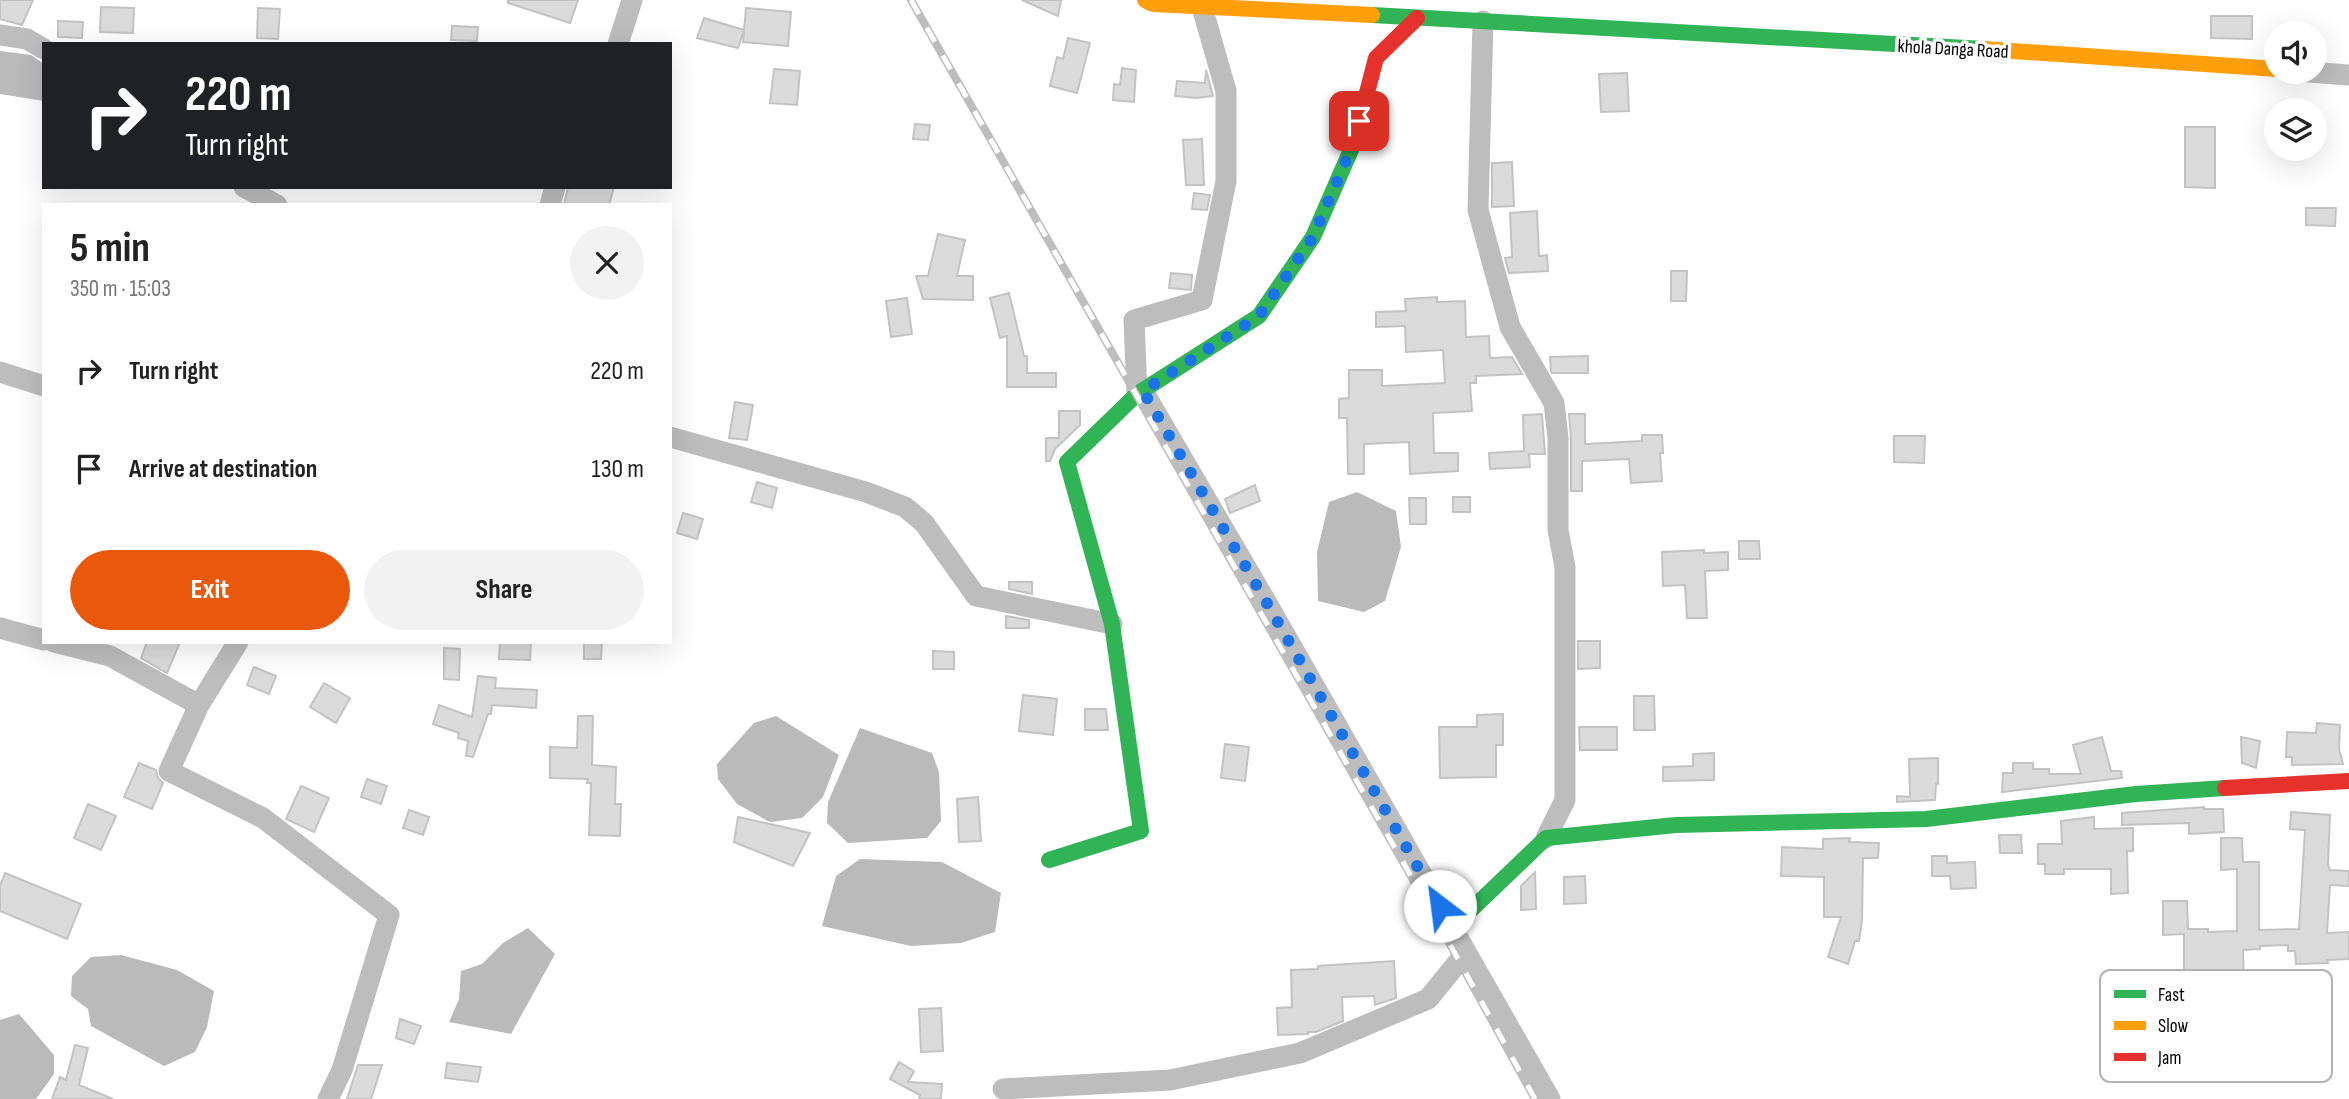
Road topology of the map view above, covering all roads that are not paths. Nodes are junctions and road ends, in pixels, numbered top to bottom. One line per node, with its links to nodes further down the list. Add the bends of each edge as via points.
1 (632, 0): 7 (street)
2 (1145, 0): 3 (street, khola Danga Road)
3 (1202, 7): 4 (street, khola Danga Road); 16 (street, via 1226,90 1226,181 1202,300 1134,320)
4 (1417, 18): 5 (street, khola Danga Road); 16 (street, via 1376,58 1354,142 1313,237 1259,316)
5 (1483, 21): 9 (street, khola Danga Road); 25 (street, via 1478,210 1510,327 1554,402 1558,438 1558,530 1565,567 1565,800)
6 (0, 35): 8 (street, via 27,39)
7 (619, 42)
8 (42, 48)
9 (2264, 68)
10 (2327, 73): 11 (street)
11 (2349, 75)
12 (248, 189): 13 (street)
13 (273, 203)
14 (0, 372): 15 (street)
15 (42, 385)
16 (1140, 393): 18 (street, via 1068,462); 27 (street, via 1268,605)
17 (672, 438): 18 (street, via 905,506 924,523 976,596)
18 (1112, 624): 26 (street, via 1141,831)
19 (0, 628): 20 (street)
20 (42, 638)
21 (62, 644): 23 (street, via 110,656)
22 (237, 644): 23 (street)
23 (200, 705): 30 (street, via 169,771 263,818 389,915 342,1070)
24 (2349, 781): 25 (street, via 2136,794 1926,819 1676,825)
25 (1546, 838): 27 (street)
26 (1049, 860)
27 (1452, 928): 28 (street)
28 (1464, 950): 29 (street, via 1427,999 1300,1053 1170,1080); 31 (street)
29 (1003, 1089)
30 (328, 1099)
31 (1550, 1099)

